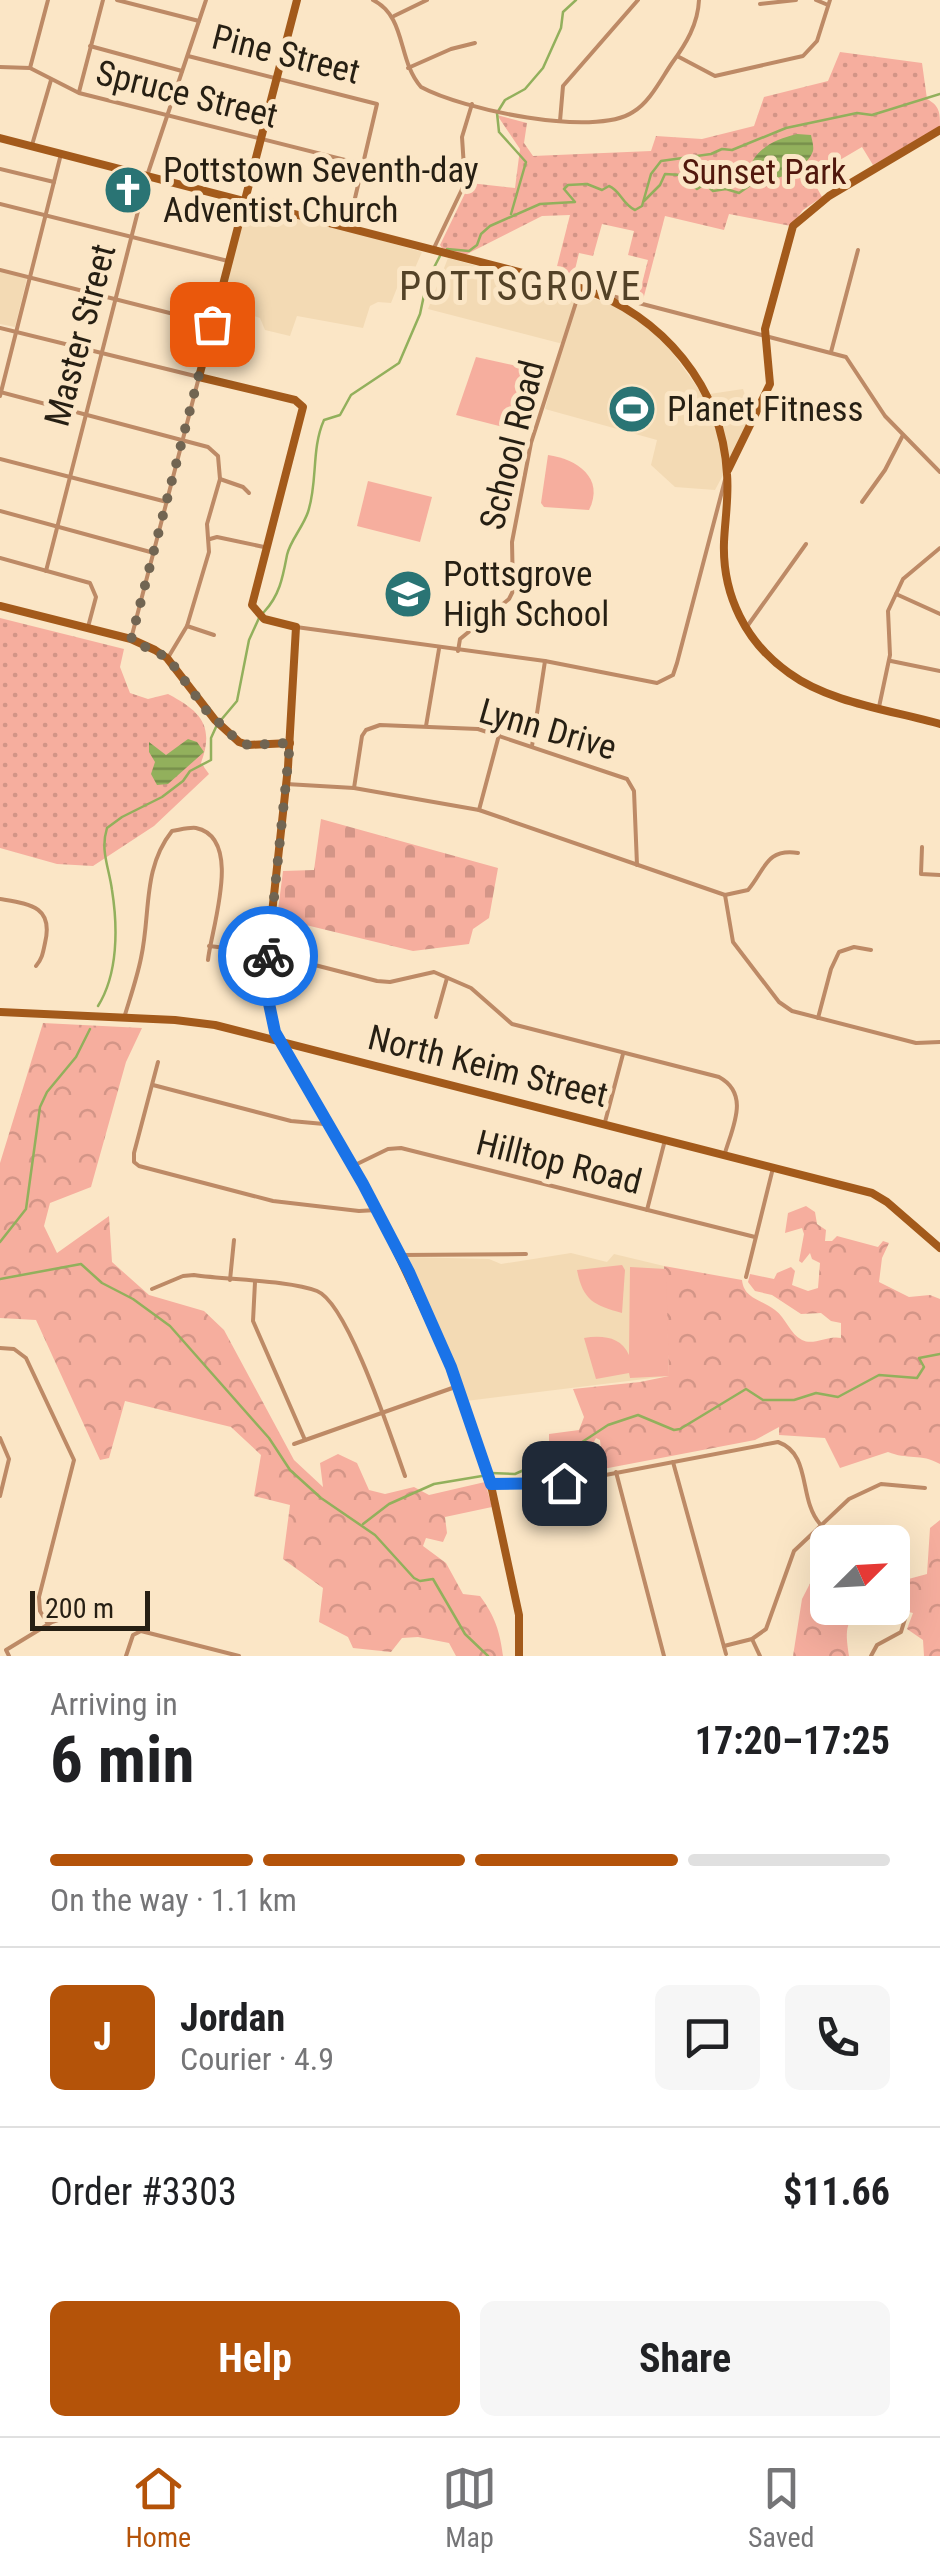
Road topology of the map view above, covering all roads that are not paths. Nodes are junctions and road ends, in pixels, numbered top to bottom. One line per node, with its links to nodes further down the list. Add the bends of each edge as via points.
1 (48, 0): 21 (street)
2 (102, 0): 17 (street)
3 (117, 0): 15 (street)
4 (206, 0): 15 (street, Master Street)
5 (297, 0): 24 (street)
6 (373, 0): 14 (street)
7 (426, 0): 14 (street)
8 (638, 0): 29 (street, via 562,86)
9 (699, 0): 19 (street, via 694,27)
10 (796, 0): 13 (street)
11 (816, 0): 12 (street)
12 (829, 2): 19 (street, via 817,41 803,56 715,76)
13 (760, 4)
14 (394, 16): 22 (street)
15 (198, 21): 18 (street, Master Street)
16 (476, 43): 22 (street)
17 (90, 46): 23 (street, Pine Street); 26 (street)
18 (188, 56): 23 (street, Master Street); 24 (street, Pine Street)
19 (677, 56): 29 (street, via 634,112 616,120)
20 (0, 67): 21 (street, Spruce Street)
21 (30, 68): 25 (street, Spruce Street)
22 (408, 68): 27 (street, via 421,87)
23 (182, 71): 28 (street, Master Street)
24 (277, 78): 32 (street); 35 (street, Pine Street, via 372,101 379,108)
25 (52, 80): 26 (street, Spruce Street); 33 (street)
26 (79, 93): 28 (street, Spruce Street)
27 (472, 104): 29 (street); 45 (street, via 462,138 465,183)
28 (167, 117): 32 (street, Spruce Street); 37 (street, Master Street)
29 (560, 120)
30 (940, 130): 55 (street, via 802,216 787,240)
31 (0, 138): 33 (street)
32 (261, 139): 35 (street, Spruce Street); 39 (street)
33 (32, 145): 34 (street)
34 (61, 154): 37 (street); 38 (street)
35 (365, 166): 42 (street)
36 (0, 170): 38 (street)
37 (147, 176): 39 (street); 43 (street, Master Street)
38 (54, 182): 41 (street)
39 (244, 201): 42 (street); 46 (street)
40 (0, 204): 41 (street)
41 (46, 216): 43 (street); 48 (street)
42 (348, 228): 45 (street)
43 (132, 236): 46 (street); 51 (street, Master Street)
44 (858, 250): 56 (street)
45 (440, 252): 49 (street)
46 (229, 262): 52 (street)
47 (0, 270): 48 (street)
48 (30, 278): 51 (street); 54 (street)
49 (580, 288): 50 (street); 90 (street, School Road, via 531,443 512,542 513,591 469,629)
50 (594, 293): 55 (street); 64 (street, via 640,316 686,361 716,420)
51 (115, 300): 52 (street); 57 (street, Master Street)
52 (212, 324): 58 (street)
53 (0, 328): 54 (street)
54 (16, 332): 57 (street); 59 (street)
55 (764, 334): 56 (street); 64 (street, via 767,394)
56 (831, 352): 61 (street, via 852,362)
57 (100, 353): 58 (street); 60 (street, Master Street)
58 (199, 377): 62 (street); 75 (street, via 301,403)
59 (0, 393): 60 (street)
60 (85, 414): 62 (street); 66 (street, Master Street)
61 (903, 435): 65 (street); 70 (street)
62 (183, 441): 67 (street, via 214,450); 69 (street)
63 (0, 459): 66 (street)
64 (727, 472): 85 (street, via 724,565); 93 (street, via 673,675 658,683)
65 (940, 472)
66 (70, 476): 69 (street); 72 (street, Master Street)
67 (220, 479): 68 (street); 73 (street, via 207,524)
68 (249, 493)
69 (167, 502): 77 (street)
70 (862, 502)
71 (0, 511): 72 (street)
72 (58, 527): 77 (street); 79 (street, Master Street)
73 (210, 539): 75 (street); 83 (street)
74 (806, 544): 85 (street)
75 (266, 548): 84 (street, via 252,605 261,616)
76 (940, 548): 80 (street, via 906,576)
77 (154, 553): 88 (street)
78 (0, 558): 79 (street)
79 (46, 571): 86 (street, via 92,585 96,597)
80 (896, 594): 82 (street); 92 (street, via 888,614)
81 (0, 606): 86 (street)
82 (940, 614)
83 (187, 626): 87 (street); 91 (street)
84 (296, 627): 89 (street); 99 (street)
85 (746, 628): 95 (street, via 774,662 803,682)
86 (87, 629): 88 (street)
87 (214, 635)
88 (131, 640): 91 (street)
89 (439, 648): 90 (street); 97 (street)
90 (458, 651): 93 (street)
91 (168, 658): 99 (street, via 218,723 248,745)
92 (890, 661): 94 (street); 95 (street)
93 (545, 662): 100 (street)
94 (940, 671)
95 (879, 707): 96 (street)
96 (940, 724)
97 (426, 726): 98 (street, Lynn Drive); 102 (street, Lynn Drive, via 366,730)
98 (499, 735): 100 (street, Lynn Drive); 103 (street)
99 (290, 743): 101 (street)
100 (532, 746): 106 (street, Lynn Drive, via 632,784)
101 (286, 784): 102 (street); 112 (street)
102 (354, 788): 103 (street)
103 (479, 810): 106 (street)
104 (922, 847): 107 (street, via 920,874)
105 (798, 853): 108 (street, via 769,858 748,890)
106 (638, 865): 108 (street)
107 (940, 875)
108 (724, 895): 119 (street, via 729,932 741,954 779,1002)
109 (0, 899): 114 (street, via 32,906 46,919)
110 (209, 946): 112 (street); 113 (street); 117 (street, via 222,877 220,848 196,828 172,831 158,848 148,882 142,957)
111 (871, 950): 119 (street, via 839,952)
112 (268, 954): 115 (street, via 377,981 434,972); 120 (street, via 267,994)
113 (208, 960)
114 (36, 966)
115 (447, 978): 118 (street); 122 (street, via 471,988 512,1024)
116 (0, 1012): 117 (street, North Keim Street)
117 (124, 1018): 120 (street, North Keim Street, via 193,1022)
118 (436, 1018)
119 (818, 1018): 121 (street, via 916,1043)
120 (281, 1042): 125 (street); 126 (street, North Keim Street)
121 (940, 1042)
122 (624, 1054): 126 (street); 128 (street, via 719,1078 734,1088 738,1106)
123 (158, 1062): 124 (street)
124 (152, 1085): 125 (street, via 291,1122); 131 (street, via 134,1153 139,1166 277,1202)
125 (328, 1124): 129 (street)
126 (605, 1124): 127 (street, North Keim Street)
127 (665, 1140): 128 (street, North Keim Street); 132 (street)
128 (725, 1155): 130 (street, North Keim Street)
129 (353, 1166): 131 (street); 132 (street, Hilltop Road, via 398,1147)
130 (773, 1168): 133 (street); 135 (street, North Keim Street, via 877,1195)
131 (377, 1210): 137 (street)
132 (647, 1210): 133 (street, Hilltop Road)
133 (755, 1237): 138 (street)
134 (234, 1240): 139 (street)
135 (940, 1248)
136 (526, 1254): 137 (street)
137 (400, 1255): 143 (street)
138 (746, 1277)
139 (230, 1280): 140 (street); 141 (street, via 188,1276)
140 (255, 1282): 144 (street, via 314,1290 330,1299); 146 (street, via 252,1318)
141 (152, 1288)
142 (0, 1348): 157 (street, via 26,1358 73,1458 39,1600)
143 (458, 1386): 144 (street); 152 (street)
144 (382, 1413): 146 (street); 150 (street)
145 (0, 1438): 151 (street, via 9,1459)
146 (305, 1440): 147 (street)
147 (294, 1444)
148 (673, 1462): 149 (street); 155 (street, via 785,1444 799,1459 808,1507); 161 (street)
149 (616, 1472): 152 (street, via 542,1485); 167 (street)
150 (404, 1476)
151 (2, 1481): 154 (street)
152 (491, 1484): 166 (street, via 519,1619)
153 (925, 1488): 155 (street, via 871,1487)
154 (0, 1496)
155 (820, 1524): 159 (street, via 794,1551 770,1622)
156 (64, 1618): 157 (street)
157 (48, 1624): 162 (street)
158 (903, 1625): 169 (street)
159 (752, 1640): 161 (street); 168 (street)
160 (0, 1641): 162 (street)
161 (724, 1646): 163 (street)
162 (8, 1653)
163 (726, 1654)
164 (126, 1656): 165 (street, via 141,1631)
165 (239, 1656)
166 (519, 1656)
167 (664, 1656)
168 (760, 1656)
169 (871, 1656)

